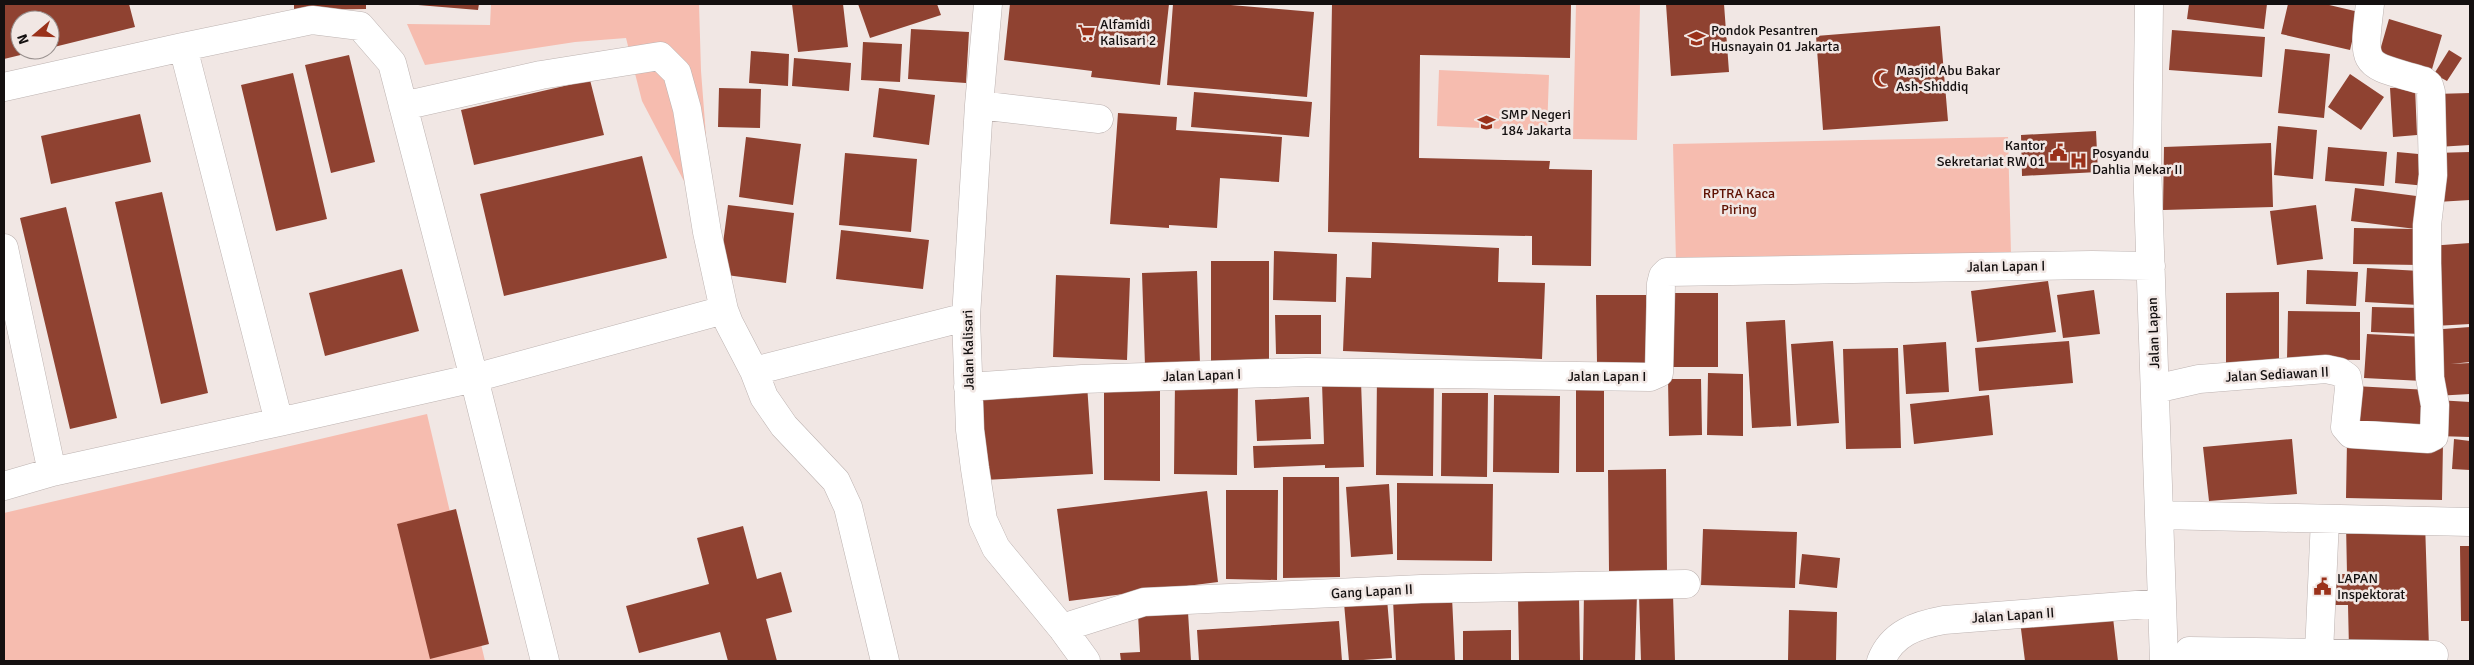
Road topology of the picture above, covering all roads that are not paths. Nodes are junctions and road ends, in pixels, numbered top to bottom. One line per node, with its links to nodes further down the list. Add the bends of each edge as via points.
1 (988, 4): 6 (street, Jalan Kalisari)
2 (2149, 4): 10 (street, Jalan Lapan, via 2147,163)
3 (2370, 4): 16 (street, Jalan Sediawan II, via 2365,45 2374,66 2429,85 2431,92 2433,175 2427,225 2427,272 2434,436 2355,435 2347,432 2349,383 2340,372 2326,370 2199,379)
4 (183, 47): 5 (street); 7 (street, via 312,20 360,26 392,63); 17 (street)
5 (4, 87)
6 (979, 105): 8 (street); 12 (street, Jalan Kalisari)
7 (403, 106): 11 (street, via 541,75 660,56 677,73 687,109 707,232); 14 (street)
8 (1099, 118)
9 (4, 248): 18 (street)
10 (2151, 266): 15 (street, Jalan Lapan I, via 1667,272 1661,284 1659,372 1650,377 1307,372 1082,379); 16 (street, Jalan Lapan)
11 (724, 310): 13 (street); 14 (street)
12 (966, 317): 13 (street); 15 (street, Jalan Kalisari)
13 (754, 371): 30 (street, via 764,396 784,426 836,481 844,498)
14 (474, 378): 17 (street); 29 (street)
15 (968, 387): 25 (street, Jalan Kalisari, via 975,469 989,536 1006,562)
16 (2155, 390): 20 (street, Jalan Lapan)
17 (278, 422): 18 (street)
18 (52, 472): 19 (street)
19 (4, 486)
20 (2159, 514): 21 (street); 24 (street, Jalan Lapan)
21 (2325, 519): 22 (street); 27 (street)
22 (2470, 522)
23 (1686, 584): 25 (street, Gang Lapan II, via 1421,589 1144,602)
24 (2162, 603): 32 (street, Jalan Lapan II, via 1944,620 1925,624 1898,637); 33 (street, Jalan Lapan)
25 (1062, 628): 31 (street, Jalan Kalisari)
26 (2189, 650): 27 (street)
27 (2320, 653): 28 (street)
28 (2434, 655)
29 (544, 661)
30 (885, 661)
31 (1086, 661)
32 (1881, 661)
33 (2164, 661)

